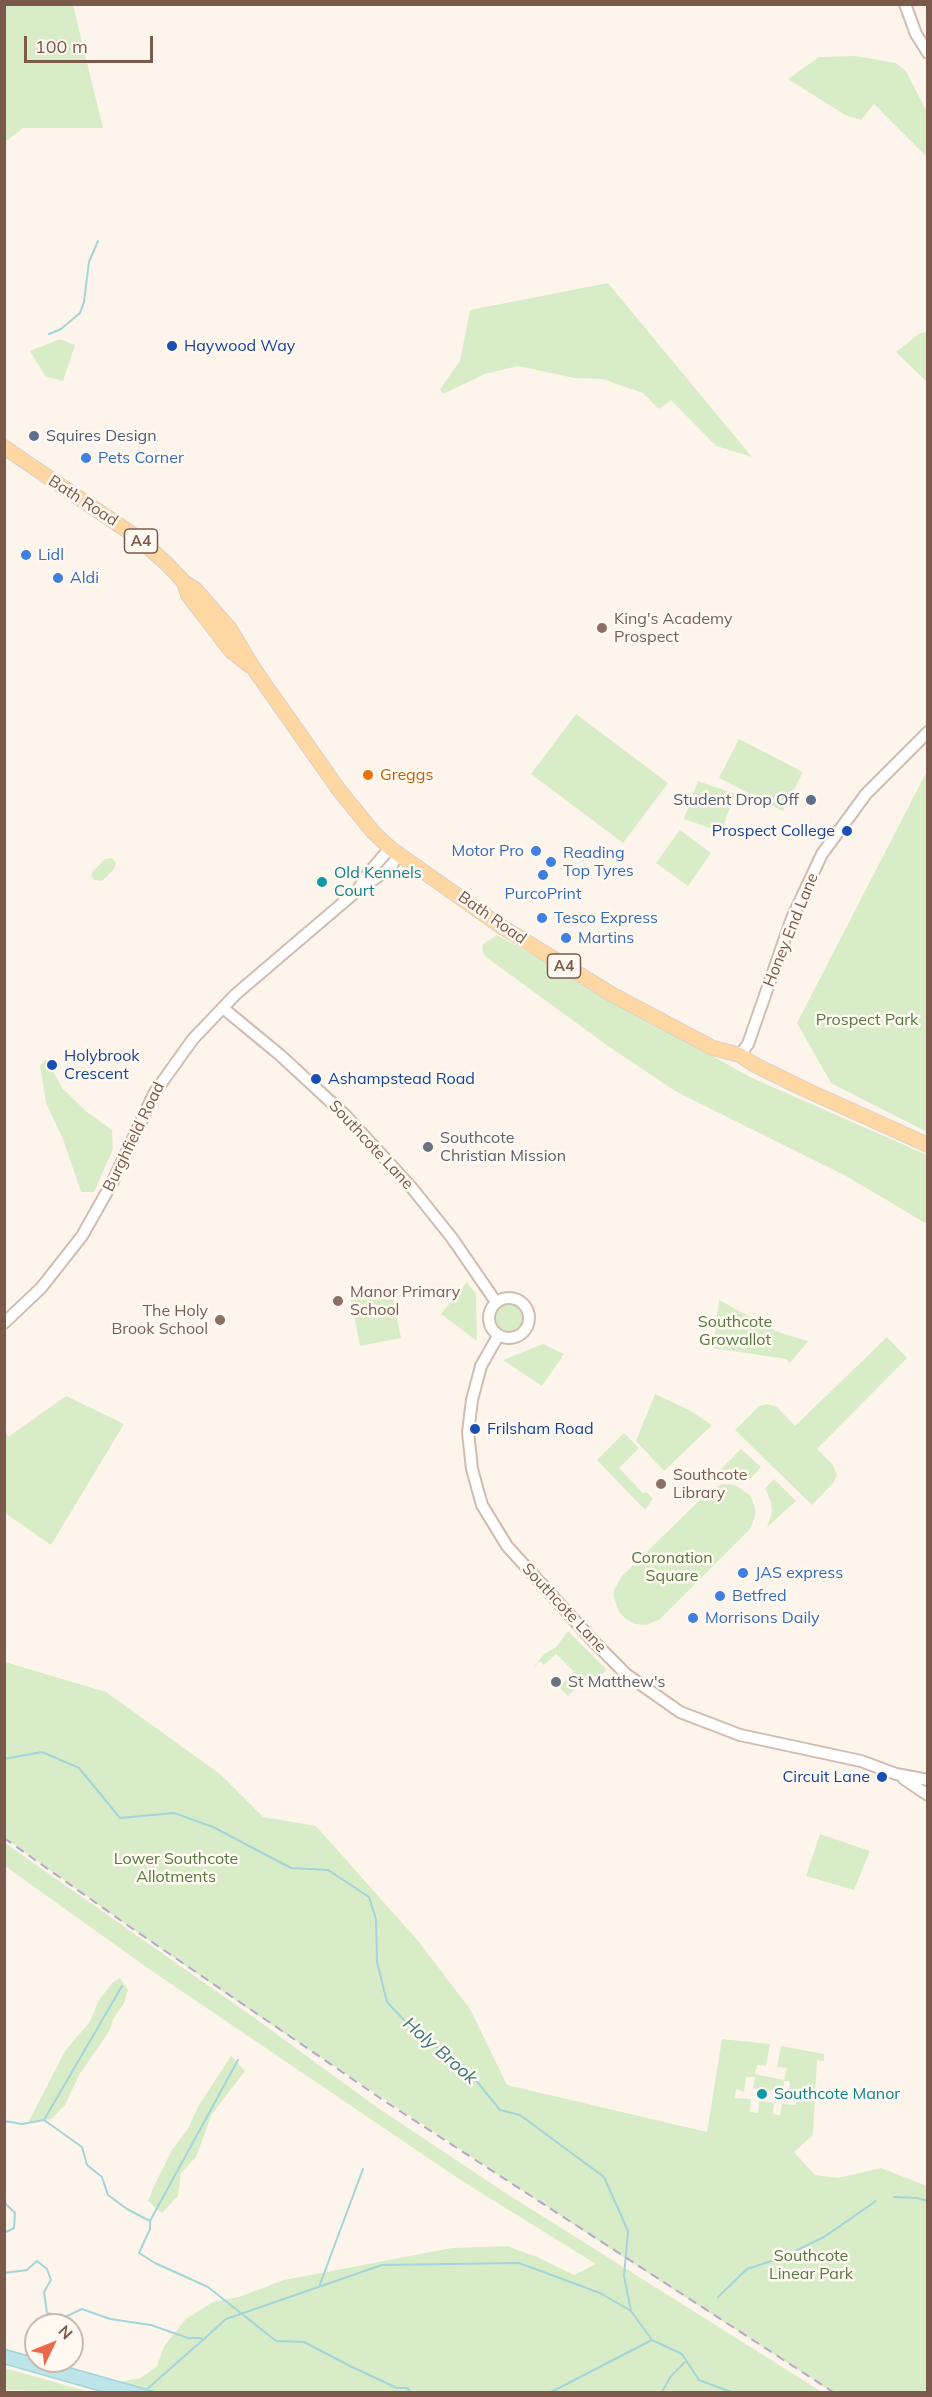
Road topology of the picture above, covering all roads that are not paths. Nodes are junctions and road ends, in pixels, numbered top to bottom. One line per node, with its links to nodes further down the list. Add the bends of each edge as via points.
1 (905, 4): 2 (street)
2 (927, 53)
3 (4, 447): 5 (main road, Bath Road / A4, via 163,559 184,582 188,595 231,651 254,669 353,808)
4 (927, 732): 7 (street, Honey End Lane, via 866,794 822,854 792,918 748,1044)
5 (395, 852): 6 (street, Burghfield Road, via 386,871 358,890); 7 (main road, Bath Road / A4, via 573,972 713,1048)
6 (223, 1008): 9 (street, Southcote Lane, via 345,1115 412,1188); 10 (street, Burghfield Road, via 193,1039 161,1083 82,1236 41,1288)
7 (740, 1055): 8 (main road, Bath Road / A4)
8 (927, 1145)
9 (496, 1302): 11 (street, via 488,1319); 11 (street, via 517,1300 526,1307 529,1320 521,1335 511,1339)
10 (4, 1323)
11 (498, 1336): 12 (street, Southcote Lane, via 481,1366 472,1400 468,1432 472,1469 482,1505 507,1546 550,1594 626,1674 680,1712 740,1736 861,1761)
12 (896, 1774): 13 (street, Southcote Lane); 14 (street, Southcote Lane)
13 (927, 1780)
14 (927, 1795)

